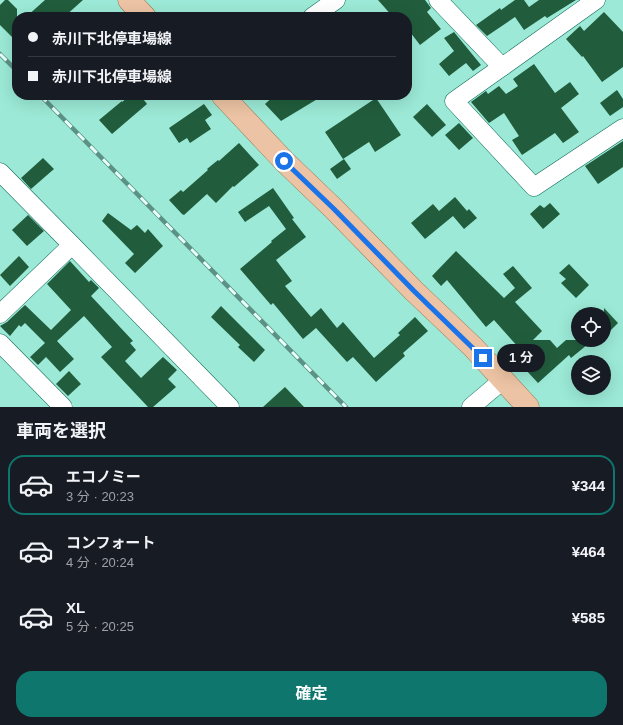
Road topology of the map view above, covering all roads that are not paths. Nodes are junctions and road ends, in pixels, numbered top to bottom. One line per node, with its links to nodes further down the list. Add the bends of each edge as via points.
1 (129, 0): 5 (main road)
2 (336, 0): 6 (street)
3 (438, 0): 7 (street)
4 (596, 0): 7 (street)
5 (140, 12)
6 (319, 12)
7 (502, 67): 9 (street, via 454,101 534,187)
8 (227, 100): 14 (main road, via 284,161 473,347)
9 (623, 128)
10 (0, 172): 11 (street)
11 (72, 245): 12 (street); 16 (street)
12 (0, 314)
13 (0, 343): 15 (street)
14 (503, 380): 17 (street); 18 (main road)
15 (63, 407)
16 (230, 407)
17 (471, 407)
18 (528, 407)

